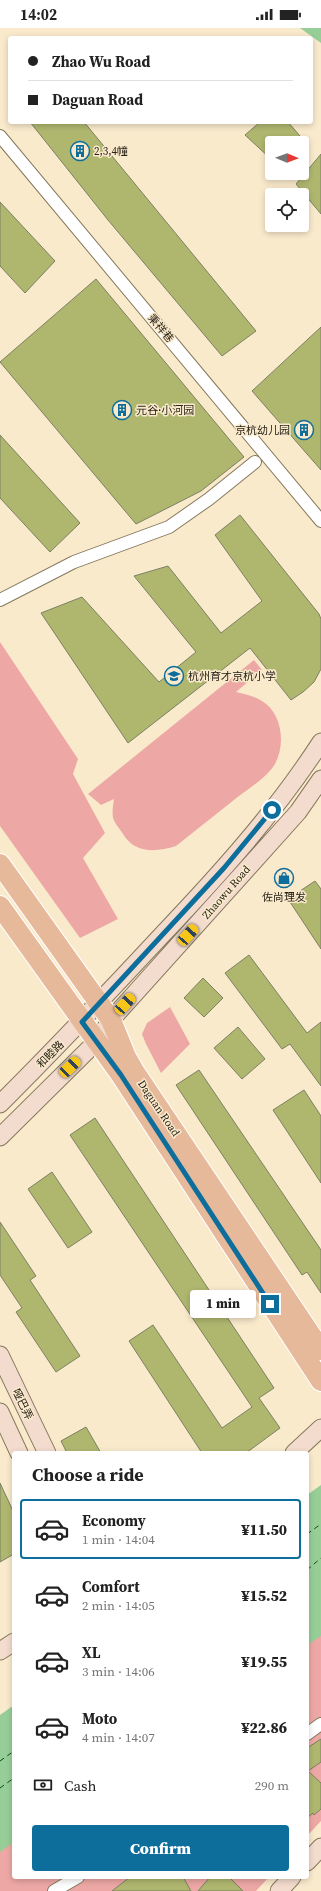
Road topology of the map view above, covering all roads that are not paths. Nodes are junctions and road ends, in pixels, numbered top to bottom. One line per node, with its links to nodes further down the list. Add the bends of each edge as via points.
1 (0, 136): 3 (street, 秉祥巷)
2 (255, 462): 4 (street, via 169,527 74,562)
3 (321, 521)
4 (0, 600)
5 (321, 742): 9 (main road, 和睦路, via 296,780 224,868)
6 (321, 779): 10 (main road, Zhaowu Road, via 298,812)
7 (0, 864): 9 (main road, Daguan Road)
8 (0, 906): 11 (main road, Daguan Road)
9 (99, 1003): 10 (main road, Daguan Road); 11 (main road, 和睦路)
10 (111, 1020): 12 (main road, Zhaowu Road); 13 (main road, Daguan Road)
11 (82, 1022): 12 (main road, Daguan Road); 14 (main road, 和睦路)
12 (96, 1042): 13 (main road, Daguan Road, via 121,1075); 15 (main road)
13 (140, 1092): 16 (main road, Daguan Road); 18 (main road, Daguan Road)
14 (0, 1104)
15 (0, 1137)
16 (321, 1350)
17 (0, 1355): 22 (main road, 哑巴弄)
18 (321, 1381)
19 (0, 1412): 21 (main road)
20 (321, 1428): 23 (main road)
21 (18, 1451)
22 (46, 1451)
23 (296, 1451)
24 (12, 1630): 25 (main road)
25 (0, 1639)
26 (12, 1643): 27 (main road)
27 (0, 1651)
28 (321, 1724): 29 (street)
29 (309, 1733)
30 (321, 1847): 31 (main road)
31 (309, 1860)
32 (75, 1879): 34 (street)
33 (290, 1879): 35 (main road)
34 (54, 1891)
35 (279, 1891)

